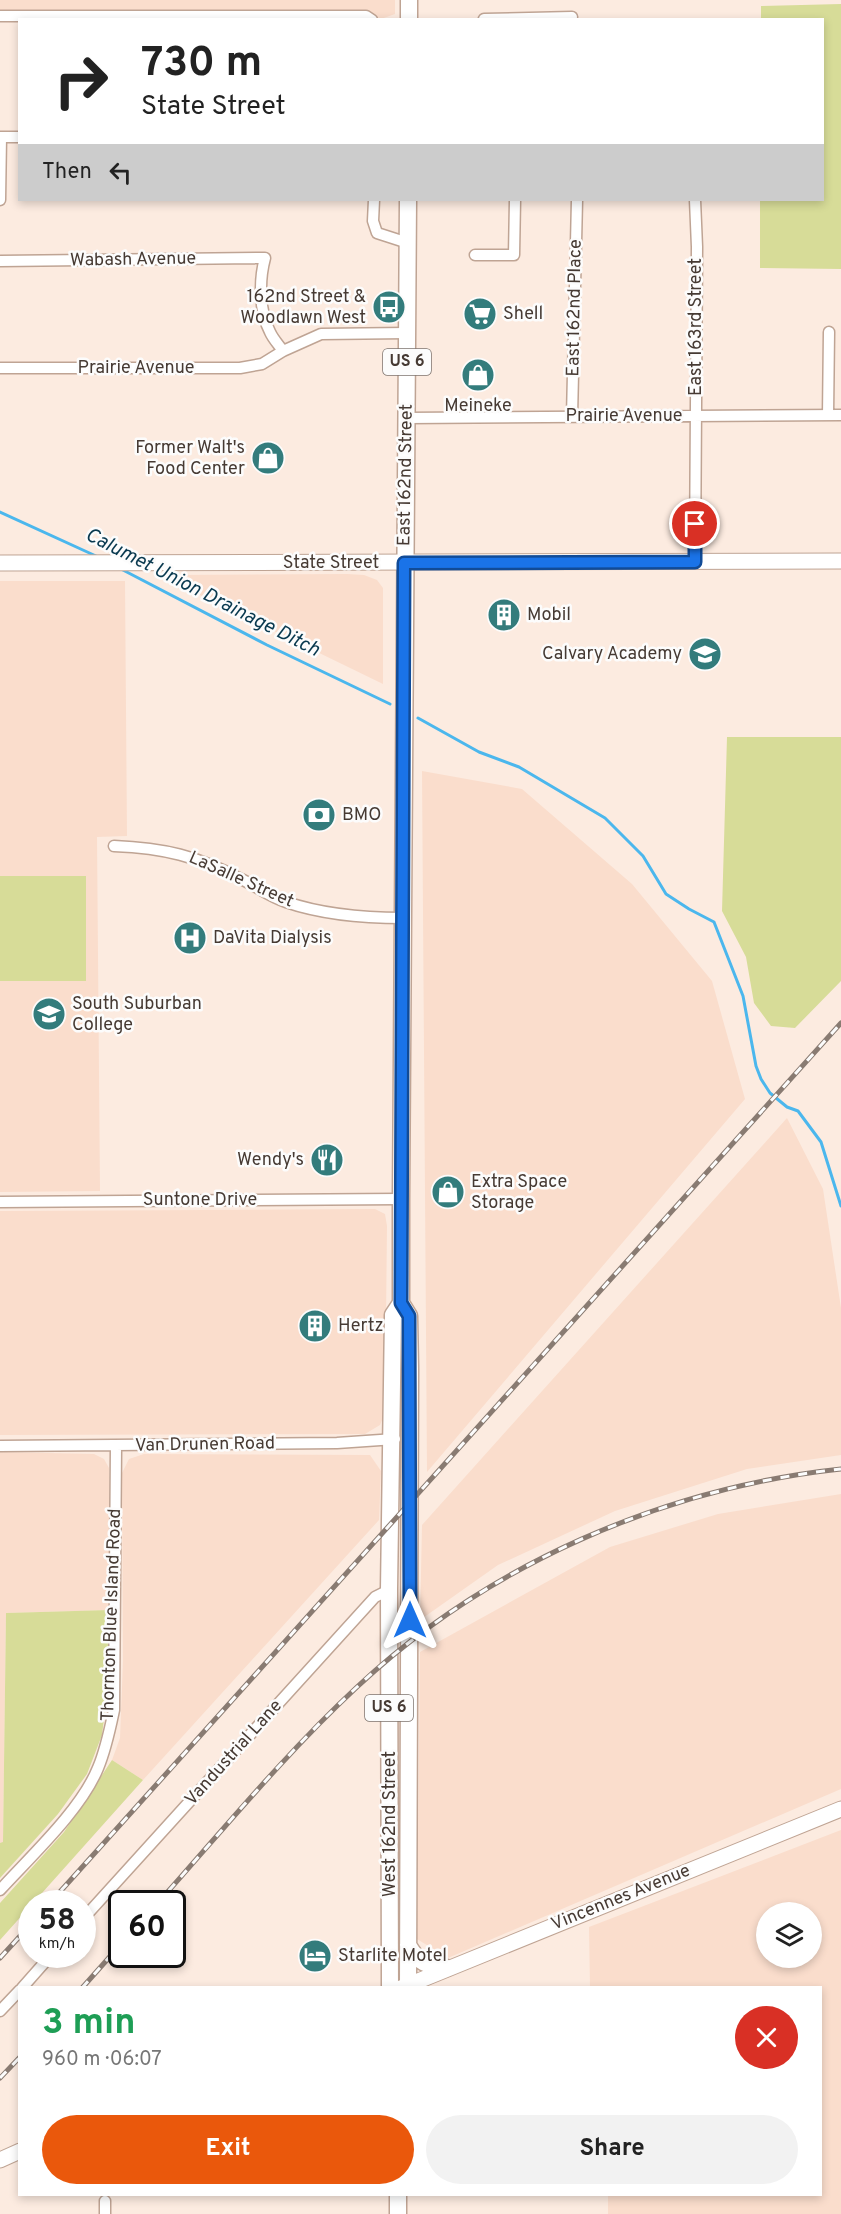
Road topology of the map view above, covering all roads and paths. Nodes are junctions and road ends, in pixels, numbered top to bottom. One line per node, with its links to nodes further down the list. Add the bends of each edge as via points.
1 (409, 0): 4 (main road)
2 (0, 16): 3 (street)
3 (369, 18)
4 (409, 18)
5 (1, 137): 6 (street); 7 (street)
6 (18, 137)
7 (0, 200)
8 (374, 201): 13 (street, via 377,234)
9 (408, 201): 13 (main road, East 162nd Street / US 6)
10 (515, 201): 14 (street, via 514,255)
11 (577, 201): 23 (street, East 162nd Place)
12 (695, 201): 22 (street, East 163rd Street)
13 (408, 243): 17 (main road, East 162nd Street / US 6)
14 (475, 255)
15 (0, 261): 18 (street, Wabash Avenue, via 265,258 265,318)
16 (829, 332): 20 (street)
17 (407, 333): 18 (street, Prairie Avenue, via 321,334); 24 (main road, East 162nd Street / US 6)
18 (283, 351): 19 (street, Prairie Avenue, via 262,364 240,368)
19 (0, 368)
20 (828, 415): 21 (street, Prairie Avenue); 22 (street, Prairie Avenue)
21 (841, 415)
22 (696, 416): 23 (street, Prairie Avenue); 26 (street, East 163rd Street)
23 (572, 417): 24 (street, Prairie Avenue)
24 (406, 418): 28 (main road, East 162nd Street / US 6)
25 (841, 561): 26 (street, State Street)
26 (695, 562): 28 (street, State Street)
27 (0, 563): 28 (street, State Street)
28 (404, 563): 30 (main road, West 162nd Street / US 6)
29 (114, 846): 30 (street, LaSalle Street, via 179,853 210,863 284,901 323,912 359,918)
30 (403, 918): 31 (main road, West 162nd Street / US 6)
31 (401, 1199): 32 (street, Suntone Drive); 33 (main road, West 162nd Street / US 6)
32 (0, 1202)
33 (401, 1303): 34 (main road, West 162nd Street / US 6, via 409,1316); 35 (main road, West 162nd Street / US 6, via 393,1315)
34 (409, 1436): 35 (street, Van Drunen Road); 38 (main road, West 162nd Street / US 6)
35 (390, 1440): 37 (street, Van Drunen Road); 39 (main road, West 162nd Street / US 6)
36 (0, 1446): 37 (street, Van Drunen Road)
37 (116, 1446): 41 (street, Thornton Blue Island Road, via 114,1710 106,1747 86,1791)
38 (410, 1589): 39 (main road); 43 (main road, West 162nd Street / US 6)
39 (389, 1590): 42 (street, Vandustrial Lane, via 375,1597); 47 (main road, West 162nd Street / US 6)
40 (841, 1809): 45 (street, Vincennes Avenue)
41 (0, 1890)
42 (96, 1905)
43 (408, 1945): 45 (main road, via 423,1964); 48 (main road, West 162nd Street / US 6)
44 (40, 1968): 46 (street)
45 (447, 1968): 49 (street, Vincennes Avenue)
46 (24, 1986)
47 (390, 1986)
48 (406, 1986)
49 (408, 1986)
50 (18, 1992): 51 (street)
51 (0, 2012)
52 (18, 2152): 53 (street)
53 (0, 2160)
54 (398, 2196): 57 (main road)
55 (105, 2201): 56 (street)
56 (105, 2214)
57 (398, 2214)

